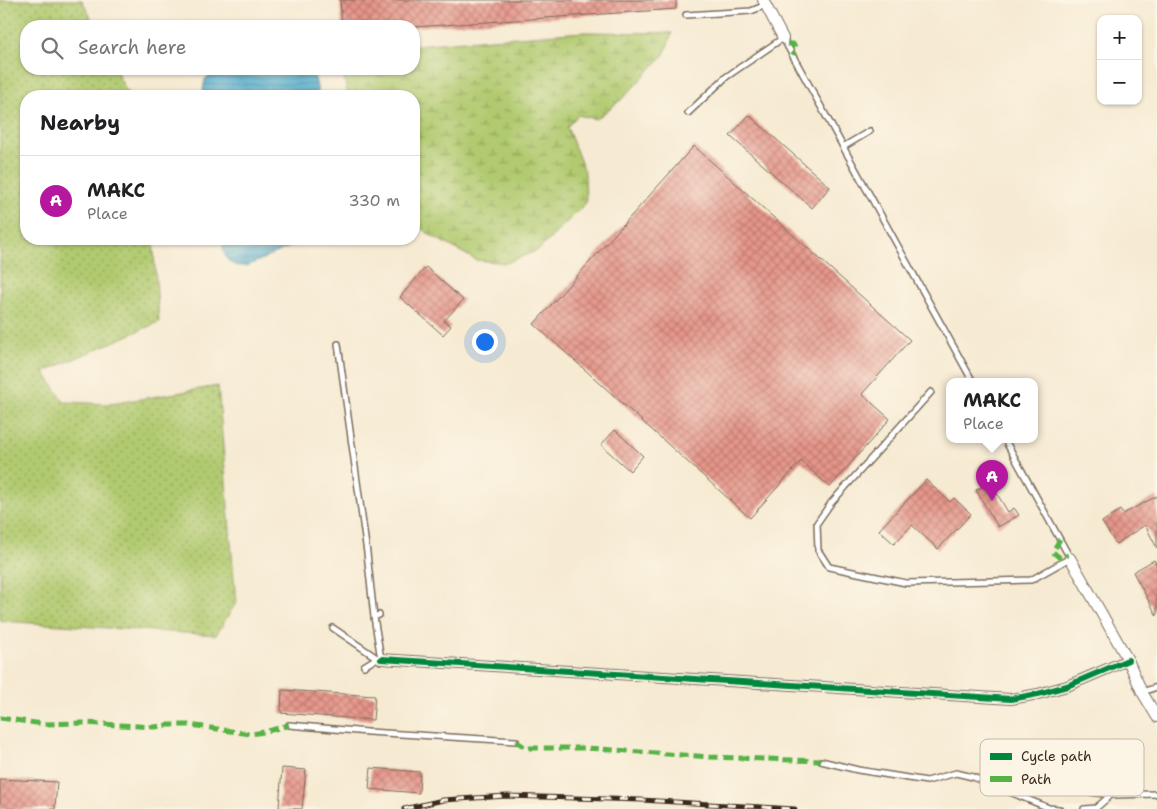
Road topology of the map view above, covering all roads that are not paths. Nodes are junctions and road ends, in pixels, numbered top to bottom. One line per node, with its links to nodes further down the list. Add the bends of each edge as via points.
1 (764, 3): 2 (lane, via 751,11); 3 (street)
2 (686, 15)
3 (784, 38): 4 (lane, via 726,77); 6 (lane)
4 (688, 113)
5 (870, 131): 6 (lane)
6 (844, 147): 8 (lane)
7 (338, 344): 13 (lane, via 376,616)
8 (971, 378)
9 (931, 392): 11 (lane, via 831,503 818,523 818,550 829,567 906,583 1031,580)
10 (1007, 443): 11 (lane)
11 (1070, 558): 14 (street)
12 (333, 628): 13 (lane)
13 (379, 659): 14 (street, via 1011,699 1067,686); 15 (lane)
14 (1128, 660): 17 (street)
15 (364, 666)
16 (1157, 687): 17 (lane)
17 (1142, 692): 18 (street)
18 (1157, 717)
19 (289, 725): 20 (lane)
20 (516, 742)
21 (821, 761): 22 (lane, via 927,781 956,773)
22 (980, 780)
23 (1157, 794): 24 (lane)
24 (1144, 795)
25 (1020, 796): 27 (lane)
26 (1111, 796): 28 (lane, via 1096,808)
27 (1060, 809)
28 (1084, 809)

